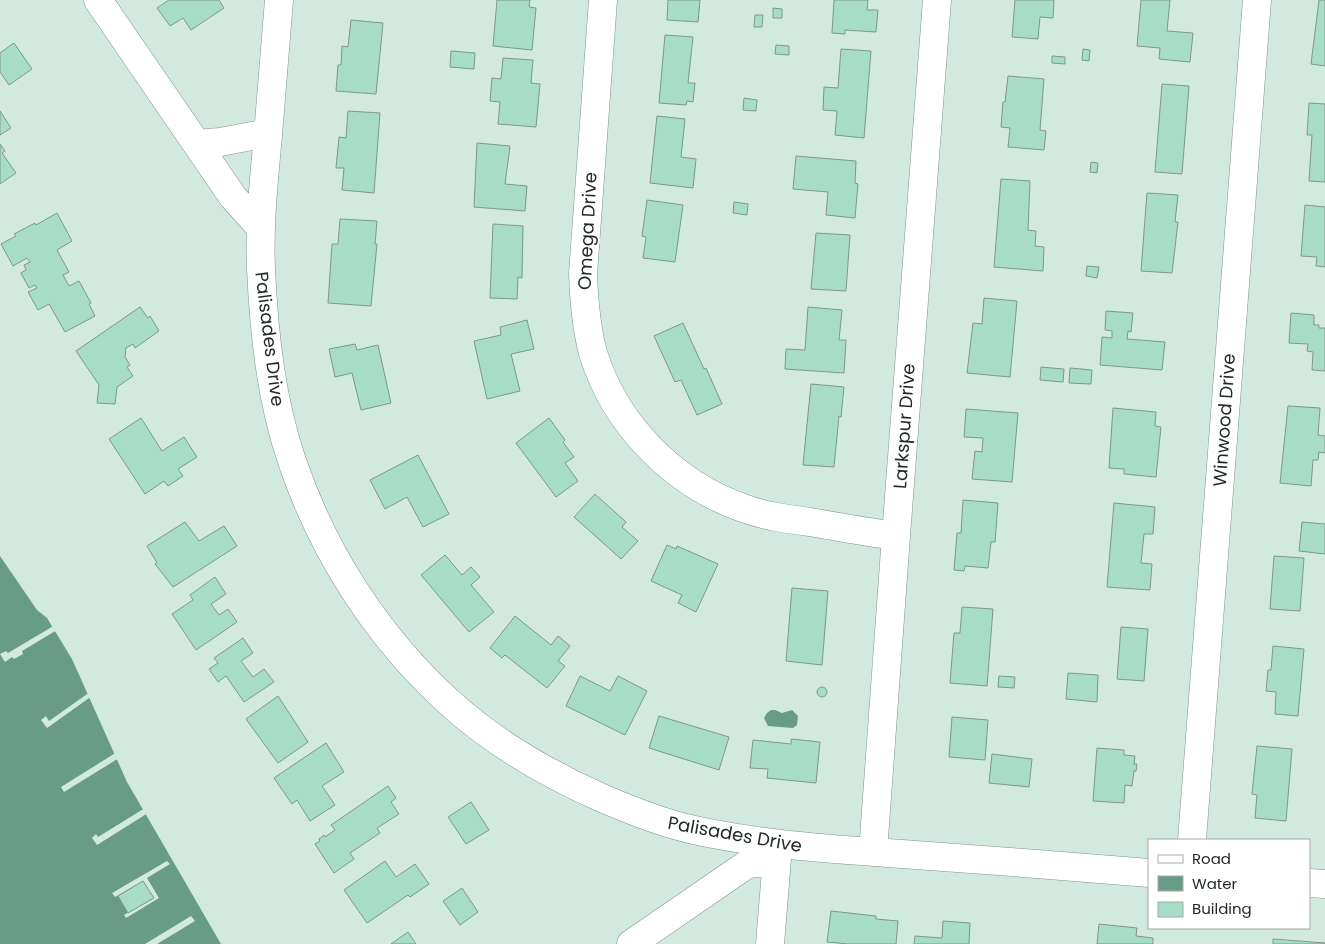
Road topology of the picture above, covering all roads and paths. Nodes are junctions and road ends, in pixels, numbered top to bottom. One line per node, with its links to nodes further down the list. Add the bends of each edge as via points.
1 (98, 0): 7 (street)
2 (279, 0): 6 (street, Palisades Drive)
3 (603, 0): 9 (street, Omega Drive, via 583,274 584,303 593,352 613,398 641,439 658,457 720,499 767,515)
4 (937, 0): 9 (street, Larkspur Drive)
5 (1257, 0): 10 (street, Winwood Drive)
6 (268, 133): 7 (street); 8 (street, Palisades Drive)
7 (197, 144): 8 (street, via 234,197)
8 (260, 227): 12 (street, Palisades Drive, via 269,358 276,402 292,461 318,525 344,575 378,625 449,703 538,766 657,821 719,835)
9 (896, 536): 11 (street, Larkspur Drive)
10 (1192, 839)
11 (873, 852): 12 (street, Palisades Drive); 13 (street, Palisades Drive)
12 (777, 854): 16 (street, via 746,865); 17 (street)
13 (1148, 872)
14 (1310, 883): 15 (street)
15 (1325, 884)
16 (631, 944)
17 (770, 944)

